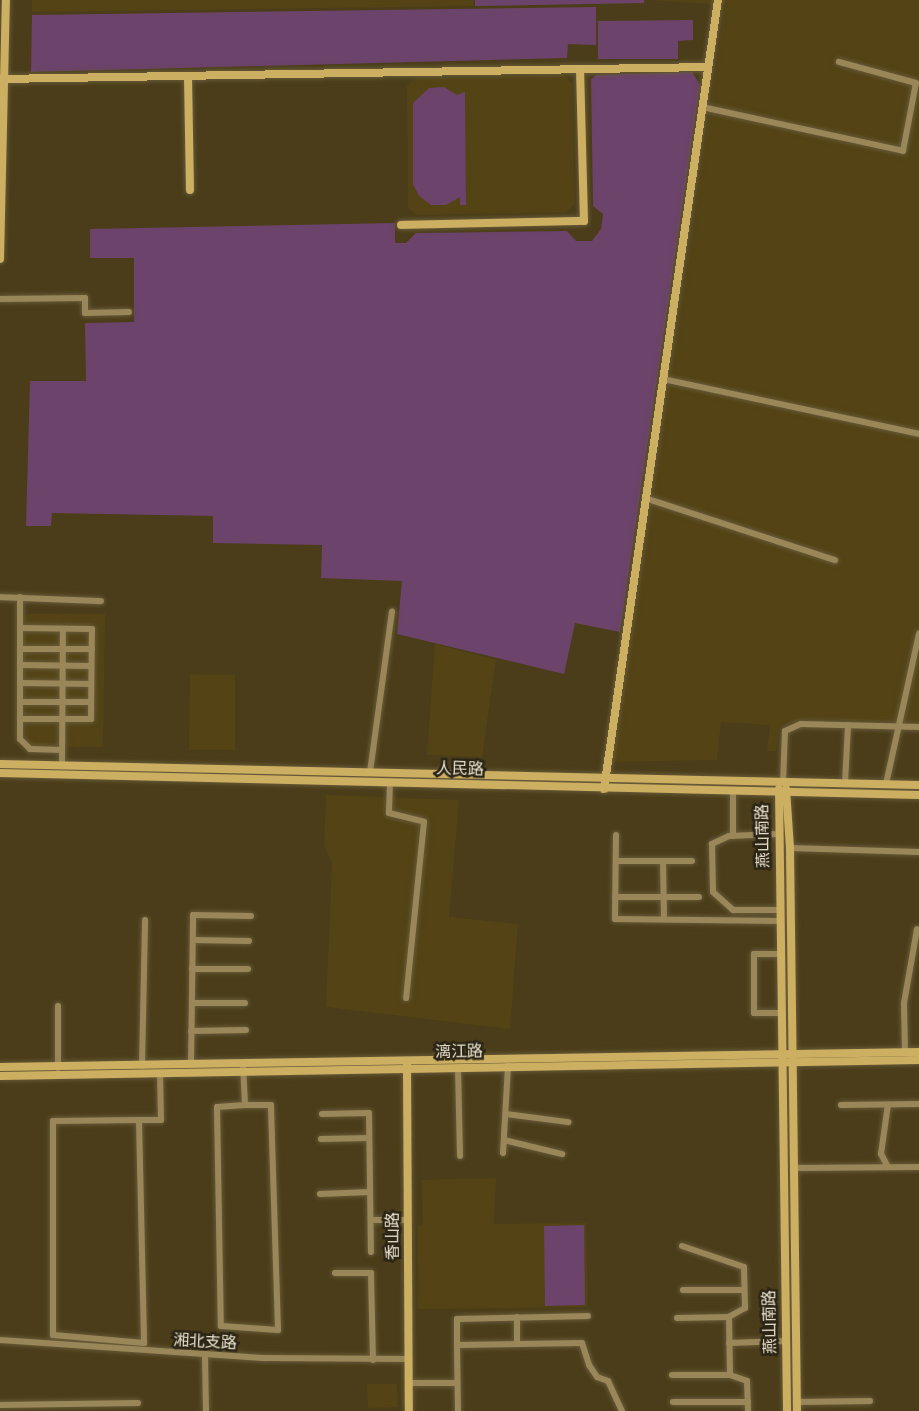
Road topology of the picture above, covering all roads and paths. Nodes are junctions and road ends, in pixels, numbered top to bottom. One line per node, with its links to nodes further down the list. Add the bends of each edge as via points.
1 (6, 0): 7 (street)
2 (718, 0): 4 (street)
3 (839, 62): 8 (street, via 916,83 903,151)
4 (707, 67): 5 (street); 8 (street)
5 (580, 70): 6 (street); 10 (street, via 584,221)
6 (188, 76): 7 (street); 9 (street)
7 (2, 79): 11 (street)
8 (702, 107): 14 (street)
9 (190, 190)
10 (401, 225)
11 (0, 259)
12 (0, 299): 13 (street, via 85,298 85,313)
13 (129, 312)
14 (663, 379): 15 (street); 16 (street)
15 (919, 434)
16 (645, 498): 17 (street); 47 (street)
17 (835, 560)
18 (0, 597): 19 (street)
19 (20, 597): 20 (street); 22 (street)
20 (101, 601)
21 (392, 612): 46 (street)
22 (20, 628): 23 (street); 25 (street)
23 (63, 629): 26 (street); 27 (street, via 92,629)
24 (919, 634): 40 (street)
25 (20, 649): 26 (street); 28 (street)
26 (63, 649): 27 (street); 29 (street)
27 (92, 649): 30 (street)
28 (20, 665): 29 (street); 31 (street)
29 (63, 666): 30 (street); 32 (street)
30 (91, 666): 33 (street)
31 (20, 683): 32 (street); 34 (street)
32 (63, 684): 33 (street); 35 (street)
33 (91, 684): 36 (street)
34 (20, 702): 35 (street); 37 (street)
35 (62, 702): 36 (street); 38 (street)
36 (91, 702): 38 (street, via 91,719)
37 (20, 719): 38 (street); 42 (street, via 24,746)
38 (62, 719): 42 (street)
39 (848, 725): 40 (street); 49 (street, via 801,724 785,732); 50 (street)
40 (896, 727): 41 (street); 51 (street)
41 (919, 727)
42 (62, 750): 44 (street)
43 (0, 764): 44 (street, 人民路)
44 (62, 765): 46 (street, 人民路)
45 (0, 772): 48 (street, 人民路)
46 (370, 772): 47 (street, 人民路)
47 (606, 777): 49 (street, 人民路); 53 (street)
48 (390, 782): 53 (street, 人民路); 81 (street, via 389,813 424,822)
49 (783, 783): 50 (street, 人民路); 55 (street, 燕山南路); 56 (street, 燕山南路)
50 (846, 783): 51 (street, 人民路)
51 (886, 784): 52 (street, 人民路)
52 (919, 785)
53 (604, 789): 54 (street, 人民路)
54 (733, 790): 55 (street, 人民路); 60 (street)
55 (777, 792): 56 (street, 人民路); 58 (street, 燕山南路)
56 (788, 793): 57 (street, 人民路); 61 (street, 燕山南路)
57 (919, 795)
58 (778, 834): 60 (street); 69 (street, 燕山南路)
59 (616, 835): 63 (street)
60 (733, 836): 69 (street, via 712,844 713,892 733,910)
61 (790, 848): 62 (street); 77 (street, 燕山南路)
62 (919, 852)
63 (616, 861): 64 (street); 66 (street)
64 (663, 861): 65 (street); 67 (street)
65 (692, 861)
66 (615, 897): 67 (street); 72 (street, via 615,919)
67 (663, 897): 68 (street); 72 (street)
68 (699, 897)
69 (780, 910): 73 (street, 燕山南路)
70 (250, 916): 75 (street, via 193,915)
71 (145, 920): 96 (street)
72 (664, 920): 73 (street)
73 (780, 921): 78 (street, 燕山南路)
74 (917, 929): 88 (street, via 904,1003)
75 (193, 940): 76 (street); 79 (street)
76 (249, 941)
77 (792, 947): 78 (street); 91 (street, 燕山南路)
78 (781, 950): 85 (street, 燕山南路); 85 (street, via 754,954 754,1013)
79 (192, 969): 80 (street); 82 (street)
80 (248, 969)
81 (406, 998)
82 (192, 1003): 83 (street); 87 (street)
83 (245, 1003)
84 (58, 1006): 100 (street)
85 (782, 1013): 90 (street, 燕山南路)
86 (246, 1030): 87 (street)
87 (191, 1031): 95 (street)
88 (905, 1052): 89 (street, 漓江路); 91 (street, 漓江路)
89 (919, 1052)
90 (782, 1058): 91 (street, 漓江路); 93 (street, 漓江路); 119 (street, 燕山南路)
91 (793, 1058): 92 (street, 漓江路); 120 (street, 燕山南路)
92 (919, 1060)
93 (508, 1062): 94 (street, 漓江路); 98 (street, 漓江路); 108 (street)
94 (407, 1064): 98 (street, 漓江路); 99 (street, 漓江路); 124 (street, 香山路)
95 (191, 1065): 96 (street, 漓江路); 99 (street, 漓江路)
96 (142, 1066): 100 (street, 漓江路)
97 (0, 1067): 100 (street, 漓江路)
98 (458, 1067): 116 (street)
99 (243, 1068): 101 (street, 漓江路); 105 (street)
100 (58, 1071): 101 (street, 漓江路); 102 (street, 漓江路)
101 (160, 1073): 109 (street, via 161,1119)
102 (0, 1076)
103 (888, 1104): 104 (street); 106 (street); 117 (street, via 881,1154)
104 (919, 1104)
105 (245, 1105): 105 (street, via 217,1107 221,1326 278,1330 271,1105)
106 (841, 1105)
107 (322, 1114): 111 (street, via 369,1113)
108 (506, 1114): 110 (street); 113 (street)
109 (139, 1120): 109 (street, via 53,1121 52,1335 144,1343)
110 (568, 1122)
111 (369, 1138): 112 (street); 121 (street)
112 (321, 1139)
113 (504, 1140): 114 (street); 115 (street)
114 (503, 1153)
115 (562, 1154)
116 (460, 1156)
117 (888, 1167): 118 (street); 120 (street)
118 (919, 1167)
119 (784, 1168): 120 (street); 125 (street, 燕山南路)
120 (794, 1168): 126 (street, 燕山南路)
121 (370, 1192): 122 (street); 123 (street)
122 (320, 1194)
123 (370, 1220): 124 (street); 128 (street)
124 (408, 1220): 143 (street, 香山路)
125 (784, 1239): 126 (street); 137 (street, 燕山南路)
126 (795, 1239): 138 (street, 燕山南路)
127 (682, 1246): 131 (street, via 744,1267)
128 (371, 1252)
129 (335, 1273): 144 (street, via 371,1273)
130 (683, 1290): 131 (street)
131 (744, 1290): 134 (street, via 745,1308)
132 (588, 1316): 133 (street)
133 (517, 1317): 140 (street); 141 (street, via 457,1319)
134 (729, 1317): 135 (street); 139 (street)
135 (677, 1318)
136 (0, 1340): 142 (street, 湘北支路)
137 (785, 1341): 138 (street); 139 (street); 160 (street, 燕山南路)
138 (796, 1341): 154 (street, 燕山南路)
139 (729, 1343): 146 (street)
140 (517, 1344): 141 (street); 158 (street, via 582,1343 589,1365 597,1377 608,1381)
141 (457, 1345): 148 (street)
142 (205, 1356): 144 (street, 湘北支路); 156 (street)
143 (409, 1359): 144 (street, 湘北支路); 147 (street, 香山路)
144 (374, 1360)
145 (672, 1375): 146 (street)
146 (730, 1375): 151 (street, via 747,1381)
147 (409, 1383): 148 (street); 155 (street, 香山路)
148 (457, 1383): 157 (street)
149 (870, 1401): 154 (street)
150 (673, 1402): 151 (street)
151 (748, 1402): 159 (street)
152 (138, 1403): 153 (street)
153 (0, 1405)
154 (797, 1407)
155 (408, 1410)
156 (206, 1411)
157 (458, 1411)
158 (622, 1411)
159 (748, 1411)
160 (787, 1411)

